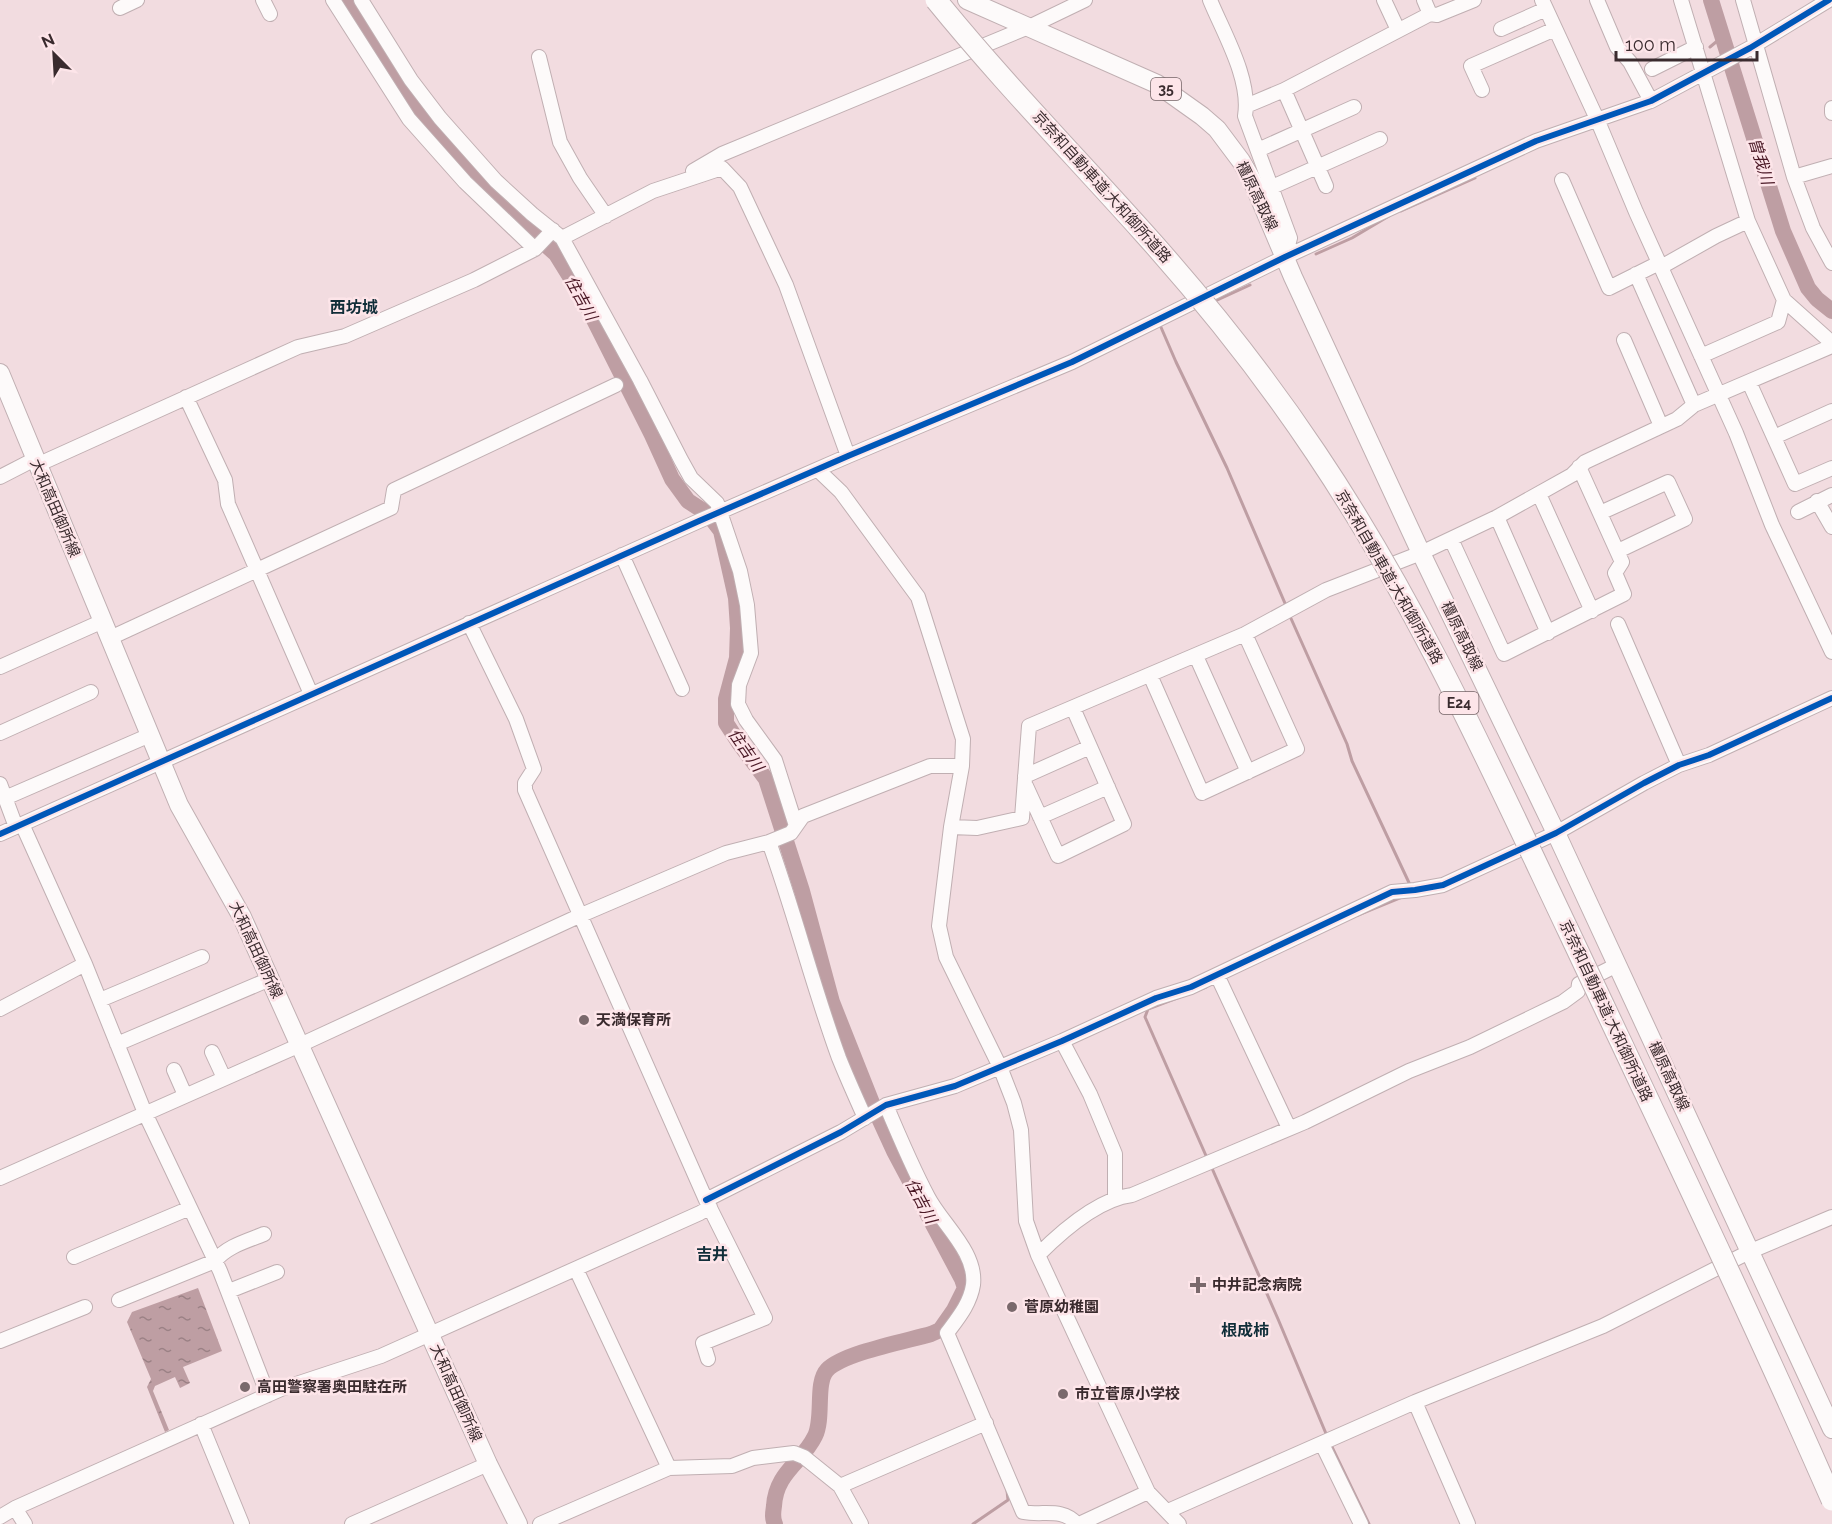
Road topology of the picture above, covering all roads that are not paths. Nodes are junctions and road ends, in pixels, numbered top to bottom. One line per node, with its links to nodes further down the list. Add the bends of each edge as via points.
1 (136, 0): 17 (street)
2 (263, 0): 18 (street)
3 (333, 0): 50 (street, via 409,118 465,182)
4 (361, 0): 49 (street, via 440,118 495,181)
5 (936, 0): 169 (highway, 京奈和自動車道;大和御所道路 / E24, bridge, via 1193,289 1277,397 1355,512 1468,721 1730,1272)
6 (1085, 0): 20 (street)
7 (1210, 0): 32 (street, via 1242,75)
8 (1383, 0): 23 (street)
9 (1424, 0): 19 (street)
10 (1473, 0): 19 (street, via 1437,15)
11 (1597, 0): 31 (street, via 1617,46)
12 (1681, 0): 25 (street)
13 (1743, 0): 24 (street)
14 (1829, 0): 24 (street)
15 (971, 1): 20 (main road, 橿原高取線 / 35)
16 (1544, 5): 21 (street); 22 (street)
17 (120, 8)
18 (270, 14)
19 (1430, 14): 23 (street)
20 (1031, 26): 44 (street, via 722,154); 51 (main road, 橿原高取線 / 35, via 1157,84 1217,129 1252,180)
21 (1501, 29)
22 (1555, 29): 30 (street, via 1471,66); 36 (street)
23 (1398, 30): 29 (street)
24 (1753, 46): 28 (street); 42 (street)
25 (1695, 47): 27 (street); 28 (street)
26 (539, 57): 47 (street, via 560,142)
27 (1652, 69)
28 (1705, 72): 31 (street); 48 (street)
29 (1284, 90): 32 (street); 37 (street)
30 (1482, 90)
31 (1651, 100): 36 (street)
32 (1246, 106): 39 (street, via 1245,116)
33 (1354, 107): 37 (street)
34 (1832, 108): 35 (street)
35 (1832, 113)
36 (1597, 118): 51 (street, via 1536,141); 53 (street)
37 (1302, 130): 39 (street); 41 (street)
38 (1380, 139): 41 (street)
39 (1258, 150): 46 (street)
40 (1832, 166): 42 (street)
41 (1318, 167): 45 (street); 46 (street)
42 (1794, 177): 52 (street, via 1813,228)
43 (1562, 180): 54 (street, via 1609,288)
44 (668, 185): 47 (street); 68 (street, via 722,168 740,187 786,285)
45 (1326, 186)
46 (1272, 187): 51 (street, via 1290,238)
47 (606, 216): 49 (street)
48 (1748, 221): 53 (street); 55 (street)
49 (558, 234): 50 (street); 78 (street, via 691,478 717,503)
50 (535, 249): 63 (street, via 345,336 298,347)
51 (1285, 256): 68 (street, via 1072,362); 84 (main road, 橿原高取線 / 35)
52 (1832, 263)
53 (1660, 265): 54 (street); 58 (street)
54 (1636, 274): 64 (street)
55 (1784, 300): 57 (street); 58 (street, via 1778,322)
56 (1624, 340): 66 (street)
57 (1832, 344): 60 (street)
58 (1701, 356): 62 (street)
59 (0, 373): 69 (main road, 大和高田御所線)
60 (1749, 382): 62 (street); 67 (street)
61 (616, 385): 86 (street, via 394,490 391,508)
62 (1718, 396): 64 (street); 94 (street, via 1772,525)
63 (186, 397): 69 (street); 86 (street, via 225,480 228,504)
64 (1694, 405): 66 (street)
65 (1832, 411): 67 (street)
66 (1661, 426): 70 (street)
67 (1774, 437): 72 (street, via 1795,484)
68 (848, 456): 71 (street)
69 (36, 462): 73 (street); 88 (main road, 大和高田御所線)
70 (1579, 467): 74 (street); 79 (street)
71 (818, 470): 78 (street); 108 (street, via 841,492 918,597 963,739)
72 (1831, 472)
73 (0, 477)
74 (1539, 494): 80 (street); 87 (street)
75 (1832, 495): 76 (street)
76 (1817, 501): 77 (street); 81 (street)
77 (1798, 512)
78 (721, 513): 85 (street); 116 (street, via 740,571 751,653 739,685 738,704 775,760)
79 (1600, 513): 83 (street); 83 (street, via 1668,482 1685,519)
80 (1497, 517): 82 (street); 91 (street)
81 (1832, 527)
82 (1451, 539): 84 (street); 91 (street, via 1504,654)
83 (1618, 551): 87 (street, via 1622,562 1615,573 1624,594)
84 (1421, 553): 92 (street, via 1326,591); 118 (main road, 橿原高取線 / 35)
85 (622, 555): 89 (street); 98 (street)
86 (258, 570): 93 (street); 100 (street)
87 (1592, 611): 91 (street)
88 (103, 621): 93 (main road, 大和高田御所線); 96 (street)
89 (469, 623): 100 (street); 121 (street, via 516,719 534,769 525,790)
90 (1618, 624): 107 (street)
91 (1548, 633)
92 (1245, 634): 95 (street); 109 (street, via 1297,749)
93 (110, 638): 104 (main road, 大和高田御所線)
94 (1832, 652)
95 (1196, 656): 97 (street); 109 (street)
96 (0, 667)
97 (1150, 675): 102 (street); 109 (street, via 1202,793)
98 (682, 689)
99 (91, 693): 103 (street)
100 (311, 694): 106 (street)
101 (1832, 698): 107 (street)
102 (1073, 708): 105 (street); 110 (street, via 1029,726)
103 (0, 733)
104 (150, 735): 106 (main road, 大和高田御所線); 113 (street)
105 (1090, 747): 110 (street); 112 (street)
106 (161, 763): 115 (street); 125 (main road, 大和高田御所線)
107 (1679, 765): 118 (street)
108 (962, 766): 116 (street, via 930,766 803,816); 117 (street)
109 (1248, 772)
110 (1025, 780): 114 (street); 117 (street, via 1022,818 977,828)
111 (0, 784): 113 (street)
112 (1108, 787): 114 (street); 114 (street, via 1124,824 1058,856)
113 (5, 798): 115 (street)
114 (1040, 817)
115 (19, 826): 119 (street); 123 (street)
116 (796, 826): 120 (street, via 791,833)
117 (951, 827): 133 (street, via 939,926 946,957)
118 (1556, 833): 124 (main road, 橿原高取線 / 35); 126 (street, via 1443,885 1392,892 1292,938)
119 (0, 834)
120 (769, 842): 121 (street, via 726,852); 139 (street, via 840,1059)
121 (579, 916): 131 (street); 143 (street)
122 (202, 957): 127 (street)
123 (85, 964): 127 (street); 128 (street)
124 (1617, 965): 140 (street, via 1579,984 1578,991 1563,1002); 147 (main road, 橿原高取線 / 35)
125 (270, 979): 130 (street); 131 (main road, 大和高田御所線)
126 (1219, 979): 129 (street, via 1156,998); 140 (street)
127 (100, 1000): 130 (street)
128 (0, 1009)
129 (1062, 1041): 133 (street); 142 (street, via 1115,1154)
130 (117, 1044): 138 (street)
131 (300, 1045): 135 (street); 156 (main road, 大和高田御所線)
132 (212, 1052): 135 (street)
133 (1000, 1067): 137 (street, via 955,1086); 148 (street, via 1021,1130 1026,1221)
134 (174, 1070): 136 (street)
135 (224, 1078): 136 (street)
136 (185, 1095): 138 (street)
137 (885, 1105): 139 (street); 162 (street, via 929,1200 972,1269 968,1303 947,1333)
138 (145, 1113): 141 (street); 144 (street)
139 (865, 1118): 143 (street)
140 (1289, 1128): 142 (street, via 1132,1195)
141 (0, 1178)
142 (1115, 1197): 148 (street, via 1061,1232)
143 (708, 1203): 151 (street, via 700,1213); 158 (street, via 765,1318 703,1343)
144 (190, 1208): 149 (street); 150 (street)
145 (1832, 1217): 147 (street)
146 (264, 1234): 150 (street, via 233,1247)
147 (1751, 1251): 160 (street, via 1603,1326); 163 (main road, 橿原高取線 / 35)
148 (1038, 1255): 168 (street)
149 (74, 1257)
150 (215, 1261): 153 (street); 154 (street)
151 (576, 1269): 156 (street); 166 (street)
152 (277, 1272): 153 (street)
153 (229, 1291): 159 (street)
154 (119, 1300)
155 (85, 1307): 157 (street)
156 (430, 1334): 159 (street, via 369,1361); 165 (main road, 大和高田御所線)
157 (0, 1341)
158 (708, 1359)
159 (268, 1395): 161 (street)
160 (1415, 1402): 164 (street); 182 (street)
161 (201, 1424): 170 (street); 174 (street)
162 (986, 1424): 167 (street); 179 (street, via 1023,1512 1056,1512)
163 (1832, 1429)
164 (1327, 1442): 171 (street); 181 (street)
165 (488, 1464): 175 (street); 176 (main road, 大和高田御所線)
166 (669, 1468): 167 (street, via 732,1466 753,1458 794,1454 804,1457); 177 (street)
167 (840, 1486): 178 (street)
168 (1148, 1492): 171 (street); 179 (street)
169 (1832, 1500)
170 (15, 1508): 172 (street); 173 (street)
171 (1167, 1511): 180 (street)
172 (0, 1517)
173 (25, 1524)
174 (242, 1524)
175 (352, 1524)
176 (518, 1524)
177 (540, 1524)
178 (861, 1524)
179 (1078, 1524)
180 (1179, 1524)
181 (1361, 1524)
182 (1468, 1524)

